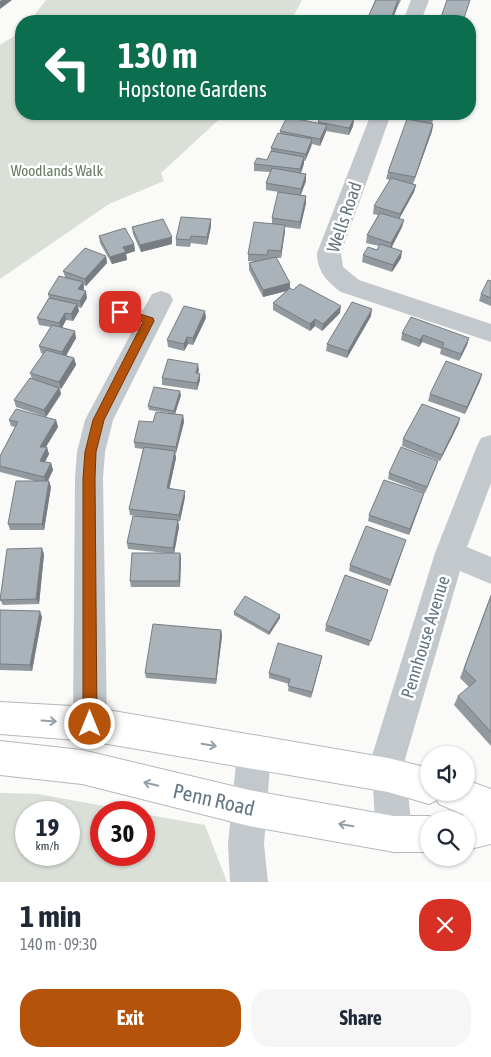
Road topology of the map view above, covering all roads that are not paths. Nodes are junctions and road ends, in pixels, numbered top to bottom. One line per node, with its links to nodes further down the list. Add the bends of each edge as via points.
1 (420, 0): 2 (street)
2 (414, 15)
3 (379, 120): 5 (street, Wells Road, via 329,254 332,272 350,286)
4 (120, 312): 10 (street, via 155,310 99,420 91,452)
5 (491, 333)
6 (491, 446): 7 (street, Pennhouse Avenue)
7 (450, 553): 8 (street); 13 (street, Pennhouse Avenue, via 388,759)
8 (491, 572)
9 (0, 718): 10 (highway, one-way to 10)
10 (90, 724): 11 (highway, one-way to 11)
11 (254, 753): 13 (highway); 17 (street)
12 (0, 758): 17 (highway, Penn Road, one-way to 12, via 82,767)
13 (388, 775): 14 (highway); 20 (street, Pennhouse Avenue)
14 (420, 784)
15 (475, 801): 16 (highway)
16 (491, 807)
17 (249, 808): 20 (highway, Penn Road, one-way to 17); 22 (street, via 246,844)
18 (491, 826): 19 (highway)
19 (475, 830)
20 (394, 834): 21 (highway, Penn Road)
21 (420, 834)
22 (249, 882)

